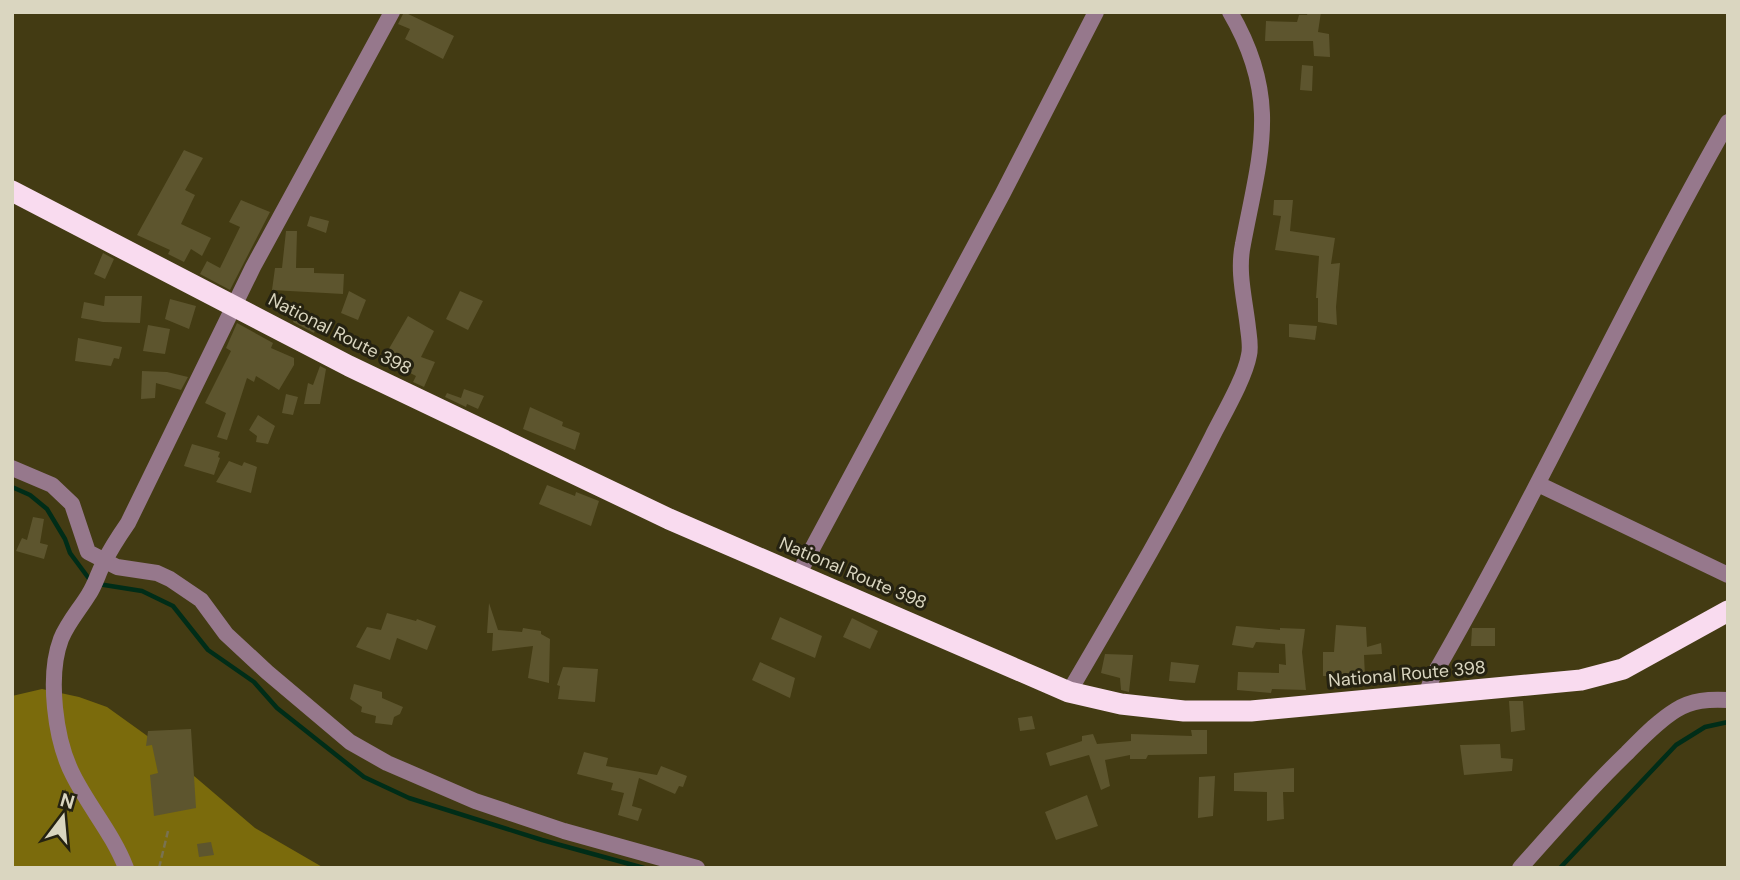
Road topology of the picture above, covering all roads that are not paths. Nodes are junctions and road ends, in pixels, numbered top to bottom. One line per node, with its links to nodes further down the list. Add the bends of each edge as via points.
1 (392, 12): 6 (street)
2 (1096, 12): 10 (street)
3 (1230, 12): 13 (street, via 1248,48 1263,112 1259,166 1242,246 1250,354 1178,504)
4 (1728, 122): 8 (street)
5 (12, 191): 6 (highway, National Route 398)
6 (235, 306): 9 (street, via 128,523); 10 (highway, National Route 398, via 373,378)
7 (12, 468): 9 (street, via 52,485 72,504 88,552)
8 (1538, 484): 11 (street); 14 (street)
9 (101, 568): 16 (street, via 60,641 53,697 72,772 118,846); 17 (street, via 157,573 201,600 226,634 267,671 350,742 387,763 475,801)
10 (798, 575): 13 (highway, National Route 398)
11 (1728, 575)
12 (1728, 611): 14 (highway, National Route 398, via 1623,669 1581,680)
13 (1069, 692): 14 (highway, National Route 398, via 1184,711 1251,711)
14 (1426, 695)
15 (1728, 700): 18 (street, via 1703,699 1675,711 1656,726 1601,778)
16 (126, 868)
17 (697, 868)
18 (1520, 868)

